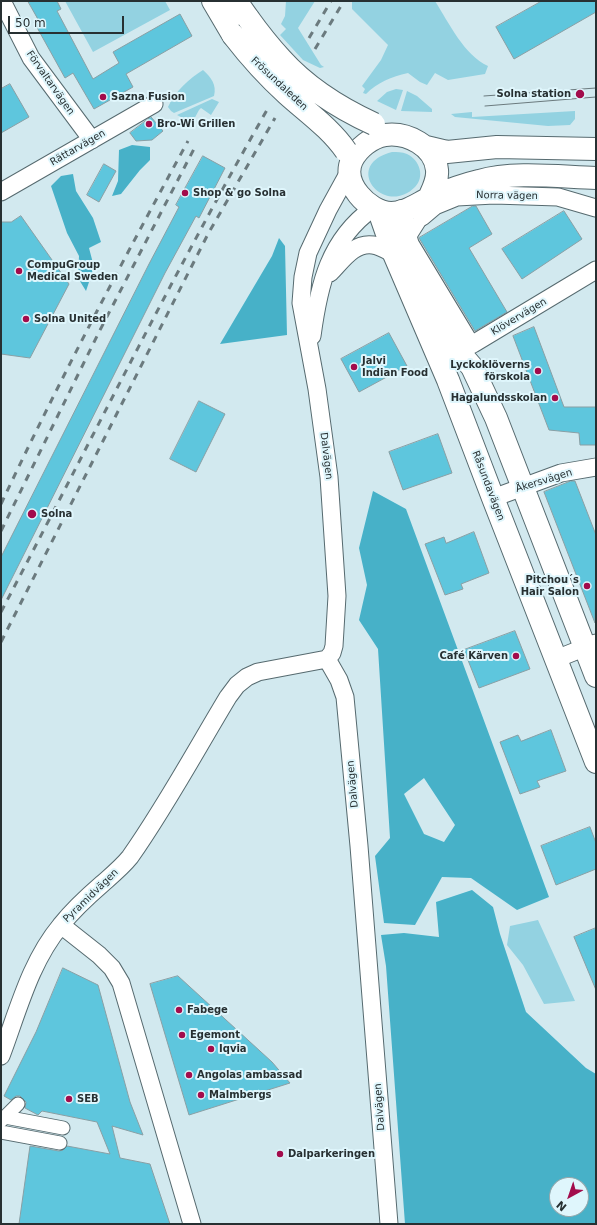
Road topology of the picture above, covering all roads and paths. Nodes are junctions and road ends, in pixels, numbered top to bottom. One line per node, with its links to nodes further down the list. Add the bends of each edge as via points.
1 (2, 1): 6 (street, Förvaltarvägen, via 31,58)
2 (213, 1): 9 (street, Frösundaleden, bridge, via 252,59 287,94 338,138)
3 (242, 10): 5 (street, Frösundaleden, bridge, via 297,75 333,103)
4 (154, 104): 6 (street, Rättarvägen)
5 (398, 135): 7 (street); 9 (street, via 374,138)
6 (92, 140): 11 (street, Rättarvägen)
7 (426, 147): 8 (street, via 447,152 497,147); 13 (street, via 434,157 437,169 436,182)
8 (596, 149)
9 (349, 161): 14 (street, via 351,180 360,198); 19 (street, Dalvägen, via 308,253 303,277 301,303)
10 (596, 178): 13 (street, via 540,176 480,180)
11 (1, 192)
12 (596, 208): 13 (street, Norra vägen, via 558,197 494,195 457,197 435,206)
13 (418, 209): 14 (street, via 392,213); 18 (street, via 402,228 409,259)
14 (376, 210): 15 (street, Råsundavägen); 17 (street, Dalvägen, via 360,218 347,232 333,254)
15 (394, 254): 17 (street, via 374,245 362,245 347,255); 20 (street, Råsundavägen)
16 (596, 270): 18 (street, Klövervägen)
17 (322, 282): 19 (street, Dalvägen)
18 (466, 348): 20 (street, Klövervägen); 22 (street)
19 (310, 352): 25 (street, Dalvägen, via 329,477 337,596 334,646 332,654)
20 (440, 361): 23 (street, Råsundavägen)
21 (596, 467): 22 (street, Åkersvägen, via 561,473)
22 (523, 486): 23 (street, Åkersvägen); 24 (street)
23 (493, 498): 26 (street, Råsundavägen)
24 (591, 646): 26 (street); 27 (street)
25 (327, 659): 29 (street, Pyramidvägen, via 258,672 237,686 129,858); 37 (street, Dalvägen, via 346,697)
26 (556, 659): 28 (street, Råsundavägen)
27 (596, 676)
28 (596, 762)
29 (61, 925): 30 (street, via 42,951); 36 (street, Pyramidvägen, via 99,955 112,968 121,984)
30 (1, 1056)
31 (18, 1104): 32 (street)
32 (3, 1119): 33 (street)
33 (63, 1128)
34 (1, 1132): 35 (street)
35 (60, 1143)
36 (192, 1224)
37 (389, 1224)

